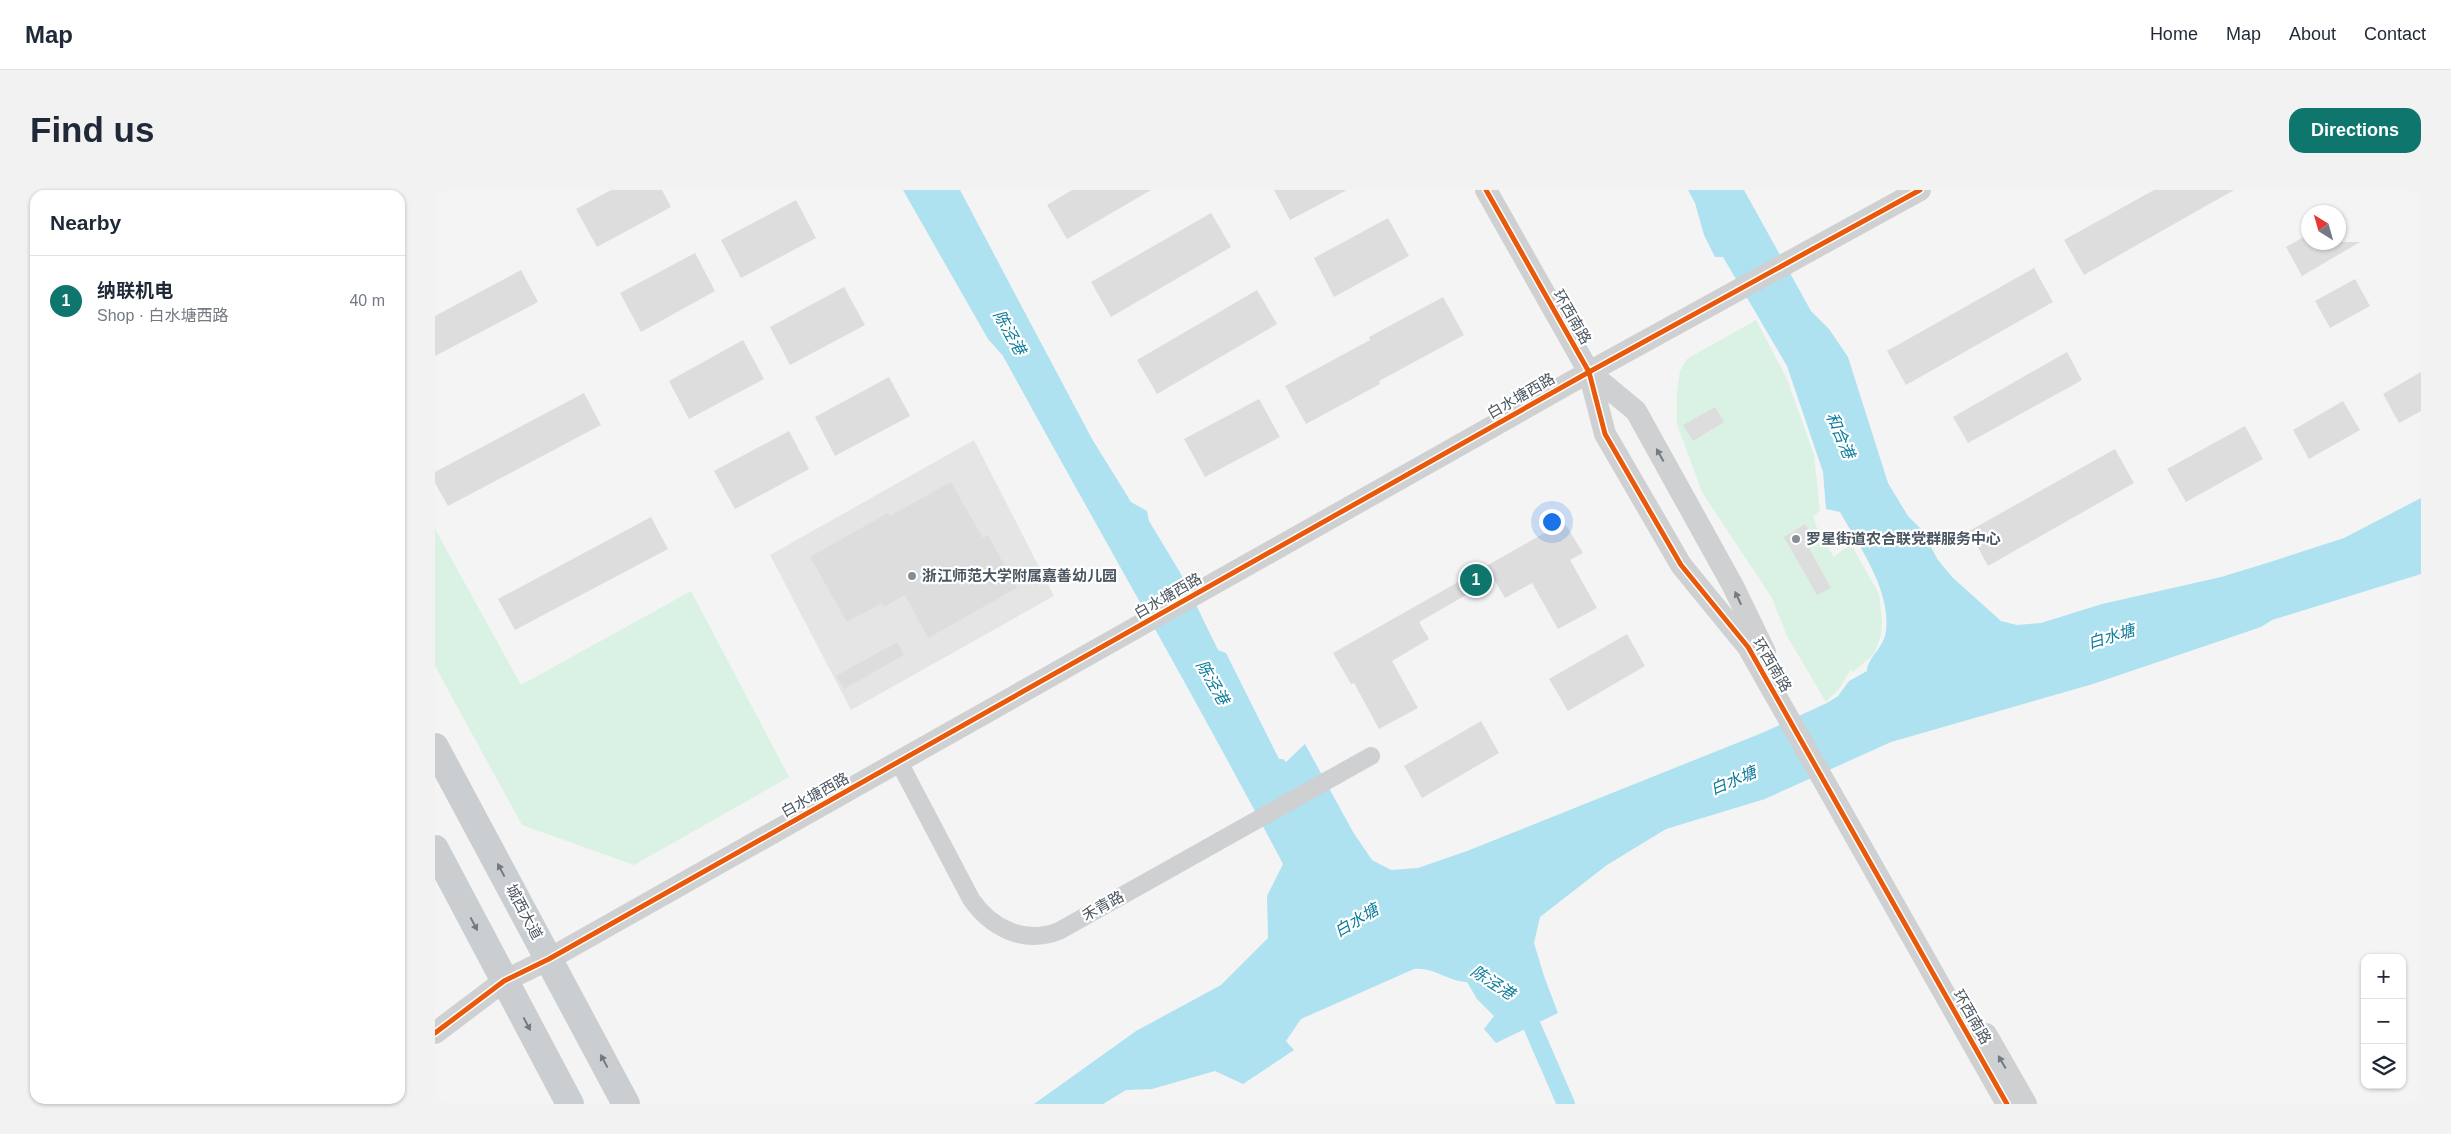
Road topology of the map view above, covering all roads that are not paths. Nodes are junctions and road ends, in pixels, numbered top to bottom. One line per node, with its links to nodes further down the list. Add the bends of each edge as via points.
1 (1485, 190): 3 (street, 环西南路)
2 (1920, 190): 3 (street, 白水塘西路)
3 (1589, 372): 4 (street, 环西南路, one-way to 3, via 1733,586 1636,411); 4 (street, 环西南路, via 1605,434 1676,557); 7 (street, 白水塘西路)
4 (1754, 644): 8 (street, 环西南路)
5 (435, 747): 10 (main road, 城西大道, one-way to 5)
6 (1371, 756): 7 (street, 禾青路, via 1048,935 1014,933 998,927 982,915)
7 (899, 762): 10 (street, 白水塘西路)
8 (1858, 826): 15 (street, 环西南路); 16 (street, 环西南路, one-way to 8)
9 (435, 849): 11 (main road, one-way to 11)
10 (549, 959): 11 (street, 白水塘西路); 14 (main road, 城西大道, one-way to 10)
11 (504, 981): 12 (street, 白水塘西路); 13 (main road, one-way to 13)
12 (435, 1033)
13 (570, 1104)
14 (626, 1104)
15 (2007, 1104)
16 (2026, 1104)

